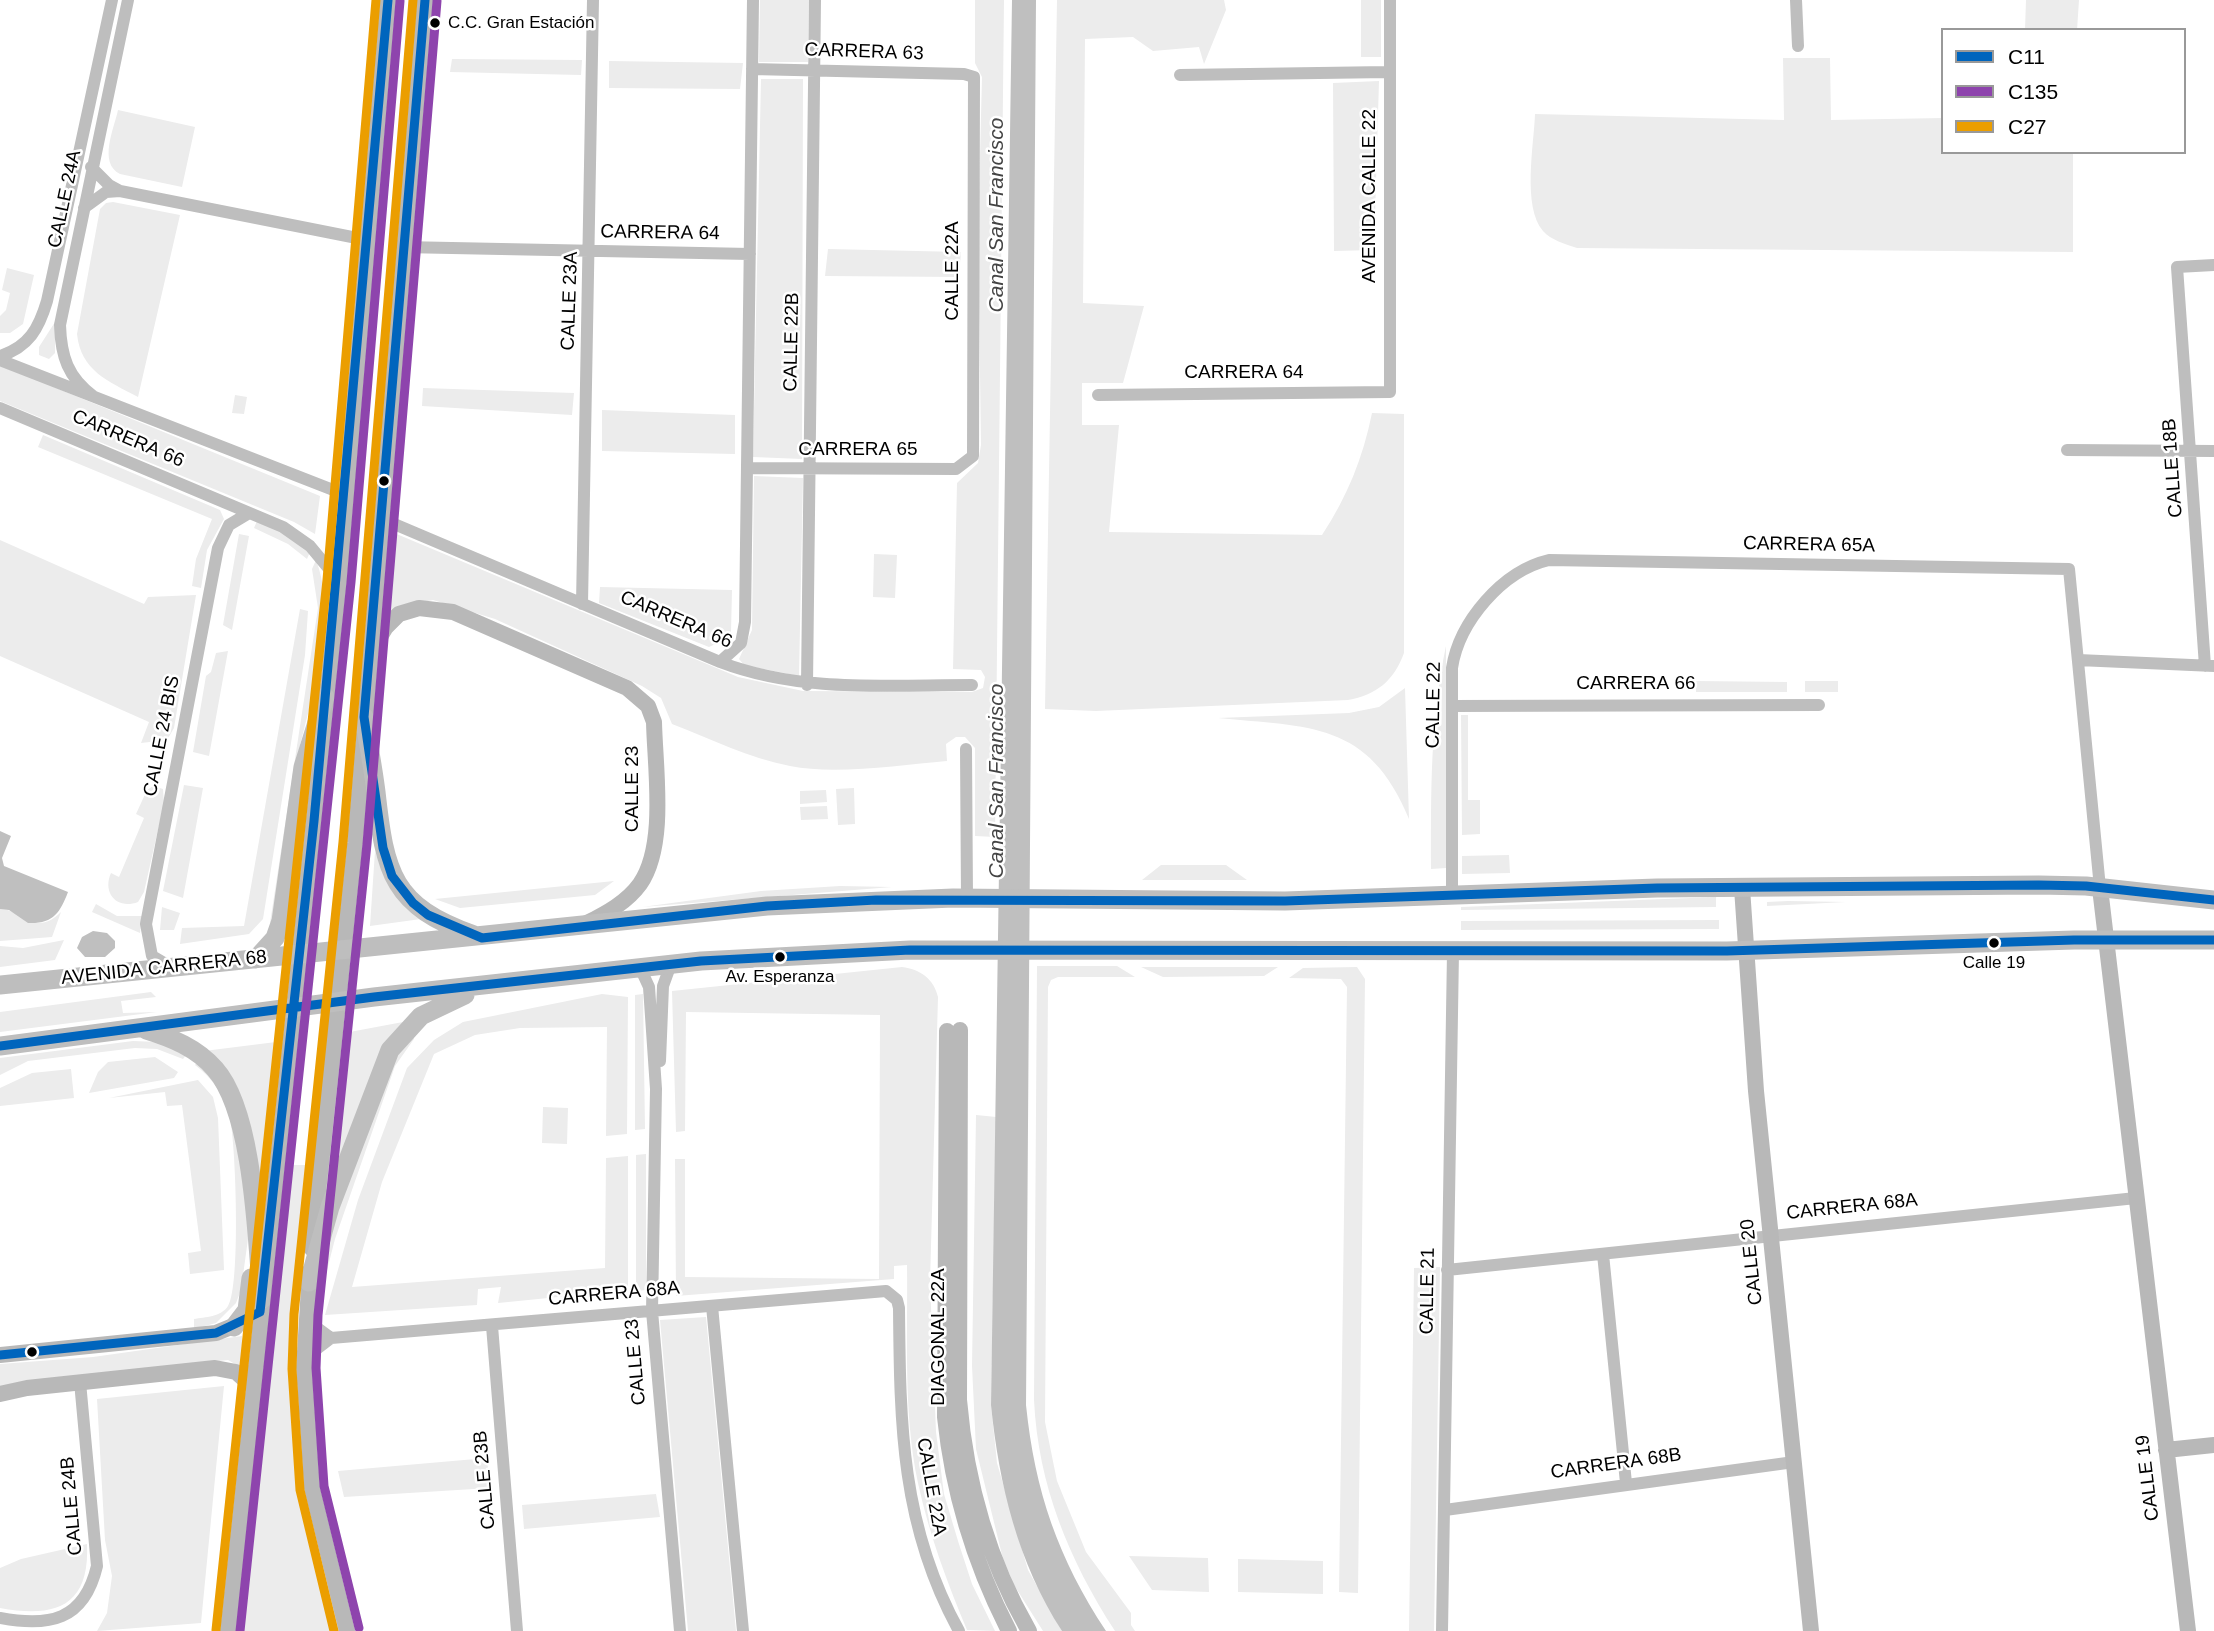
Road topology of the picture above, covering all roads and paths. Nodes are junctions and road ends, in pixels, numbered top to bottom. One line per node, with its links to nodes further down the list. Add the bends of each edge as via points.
1 (112, 0): 24 (street, CALLE 24A, via 44,312 32,337)
2 (128, 0): 16 (street, CALLE 24A)
3 (388, 0): 19 (street)
4 (425, 0): 20 (street)
5 (593, 0): 21 (street, CALLE 23A)
6 (753, 0): 11 (street)
7 (815, 0): 12 (street, CALLE 22B)
8 (1390, 0): 13 (street, AVENIDA CALLE 22)
9 (1796, 0): 10 (street)
10 (1798, 46)
11 (752, 69): 12 (street, CARRERA 63); 22 (street)
12 (813, 69): 15 (street, CARRERA 63); 34 (street, CALLE 22B)
13 (1388, 72): 14 (street); 25 (street, AVENIDA CALLE 22)
14 (1180, 75)
15 (974, 77): 32 (street, CALLE 22A, via 973,456)
16 (91, 167): 17 (street); 18 (street, CALLE 24A)
17 (120, 191): 18 (street, via 93,198); 19 (street)
18 (83, 209): 27 (street, CALLE 24A, via 60,338 69,373)
19 (368, 240): 35 (street)
20 (402, 247): 21 (street, CARRERA 64); 37 (street)
21 (591, 251): 22 (street, CARRERA 64); 41 (street, CALLE 23A)
22 (750, 254): 33 (street)
23 (2214, 265): 30 (street, CALLE 18B, via 2177,267)
24 (0, 358): 27 (street, CARRERA 66)
25 (1390, 392): 26 (street, CARRERA 64)
26 (1098, 395)
27 (93, 396): 35 (street, CARRERA 66)
28 (0, 408): 36 (street, CARRERA 66)
29 (2067, 450): 30 (street)
30 (2191, 452): 31 (street); 45 (street, CALLE 18B)
31 (2214, 452)
32 (967, 463): 34 (street, CARRERA 65, via 956,469)
33 (748, 468): 34 (street, CARRERA 65); 44 (street, via 744,635)
34 (809, 470): 47 (street, CALLE 22B)
35 (346, 495): 40 (street)
36 (249, 513): 40 (street, CARRERA 66, via 298,536); 66 (street, CALLE 24 BIS, via 229,525 218,548 146,924 152,956)
37 (380, 518): 41 (street, CARRERA 66); 42 (street)
38 (1549, 560): 39 (street, CARRERA 65A); 50 (street, CALLE 22, via 1509,577 1469,625 1454,650)
39 (2068, 569): 43 (street, CALLE 19)
40 (339, 581): 48 (street)
41 (582, 604): 44 (street, CARRERA 66)
42 (369, 658): 51 (street); 58 (street, CALLE 23, via 399,614 437,609 478,622 627,688 648,706 654,722 656,835 652,858 627,899)
43 (2078, 660): 45 (street); 54 (street, CALLE 19)
44 (720, 662): 47 (street, CARRERA 66)
45 (2209, 666)
46 (972, 684): 47 (street, CARRERA 66)
47 (807, 685)
48 (325, 697): 64 (main road, via 303,767 281,921 275,938); 80 (street, via 281,1150)
49 (1819, 705): 50 (street, CARRERA 66)
50 (1452, 706): 55 (street, CALLE 22)
51 (364, 717): 59 (main road, via 383,848 392,876 428,915); 78 (street)
52 (966, 749): 56 (street)
53 (1742, 888): 54 (main road, AVENIDA CARRERA 68); 55 (main road, AVENIDA CARRERA 68); 62 (street, CALLE 20)
54 (2100, 888): 57 (main road, AVENIDA CARRERA 68); 61 (street, CALLE 19)
55 (1452, 896): 56 (main road, AVENIDA CARRERA 68, via 1285,901)
56 (967, 898): 58 (main road, AVENIDA CARRERA 68, via 767,906)
57 (2214, 900)
58 (583, 925): 59 (main road, AVENIDA CARRERA 68)
59 (482, 938): 64 (main road, AVENIDA CARRERA 68)
60 (2214, 940): 61 (main road)
61 (2105, 941): 62 (main road); 73 (street, CALLE 19)
62 (1745, 951): 63 (main road); 75 (street, CALLE 20)
63 (1453, 952): 65 (main road, via 991,948); 77 (street, CALLE 21)
64 (256, 959): 66 (main road, AVENIDA CARRERA 68)
65 (671, 964): 67 (main road); 72 (street, CALLE 23, via 663,986)
66 (172, 967): 69 (main road, AVENIDA CARRERA 68)
67 (636, 968): 68 (main road); 72 (street, CALLE 23, via 649,987)
68 (496, 984): 70 (main road); 78 (main road, via 427,1012 390,1050 330,1207)
69 (0, 985)
70 (138, 1028): 71 (main road); 74 (main road, via 166,1036 197,1053 227,1086 241,1125)
71 (0, 1046)
72 (656, 1089): 82 (street, CALLE 23)
73 (2136, 1198): 75 (street, CARRERA 68A); 93 (street, CALLE 19)
74 (256, 1218): 80 (main road); 85 (main road, via 249,1303)
75 (1771, 1236): 76 (street, CARRERA 68A); 94 (street, CALLE 20)
76 (1603, 1254): 77 (street, CARRERA 68A); 95 (street)
77 (1447, 1270): 96 (street, CALLE 21)
78 (309, 1282): 83 (street)
79 (897, 1300): 81 (street, CARRERA 68A, via 886,1291); 103 (street, CALLE 22A, via 900,1424 914,1518 928,1566)
80 (261, 1306): 85 (street); 90 (street)
81 (712, 1306): 82 (street, CARRERA 68A); 102 (street)
82 (652, 1311): 84 (street, CARRERA 68A); 101 (street, CALLE 23)
83 (306, 1314): 86 (street); 88 (street)
84 (492, 1326): 86 (street, CARRERA 68A); 100 (street, CALLE 23B)
85 (234, 1327): 87 (street, via 180,1338)
86 (331, 1338): 88 (street, via 314,1351)
87 (0, 1355)
88 (304, 1371): 99 (street, via 312,1488)
89 (80, 1382): 90 (street, via 215,1368 236,1372); 91 (street); 97 (street, CALLE 24B, via 97,1566 86,1594 65,1615 40,1623)
90 (253, 1387): 98 (street)
91 (0, 1394)
92 (2214, 1445): 93 (street)
93 (2166, 1450): 108 (street, CALLE 19)
94 (1794, 1462): 95 (street, CARRERA 68B); 107 (street, CALLE 20)
95 (1626, 1483): 96 (street, CARRERA 68B)
96 (1445, 1510): 106 (street, CALLE 21)
97 (0, 1618)
98 (228, 1631)
99 (347, 1631)
100 (517, 1631)
101 (680, 1631)
102 (743, 1631)
103 (959, 1631)
104 (1009, 1631): 105 (street, DIAGONAL 22A, via 970,1541 947,1439 944,1377 953,1030 962,1437 989,1545)
105 (1029, 1631)
106 (1442, 1631)
107 (1811, 1631)
108 (2188, 1631)

